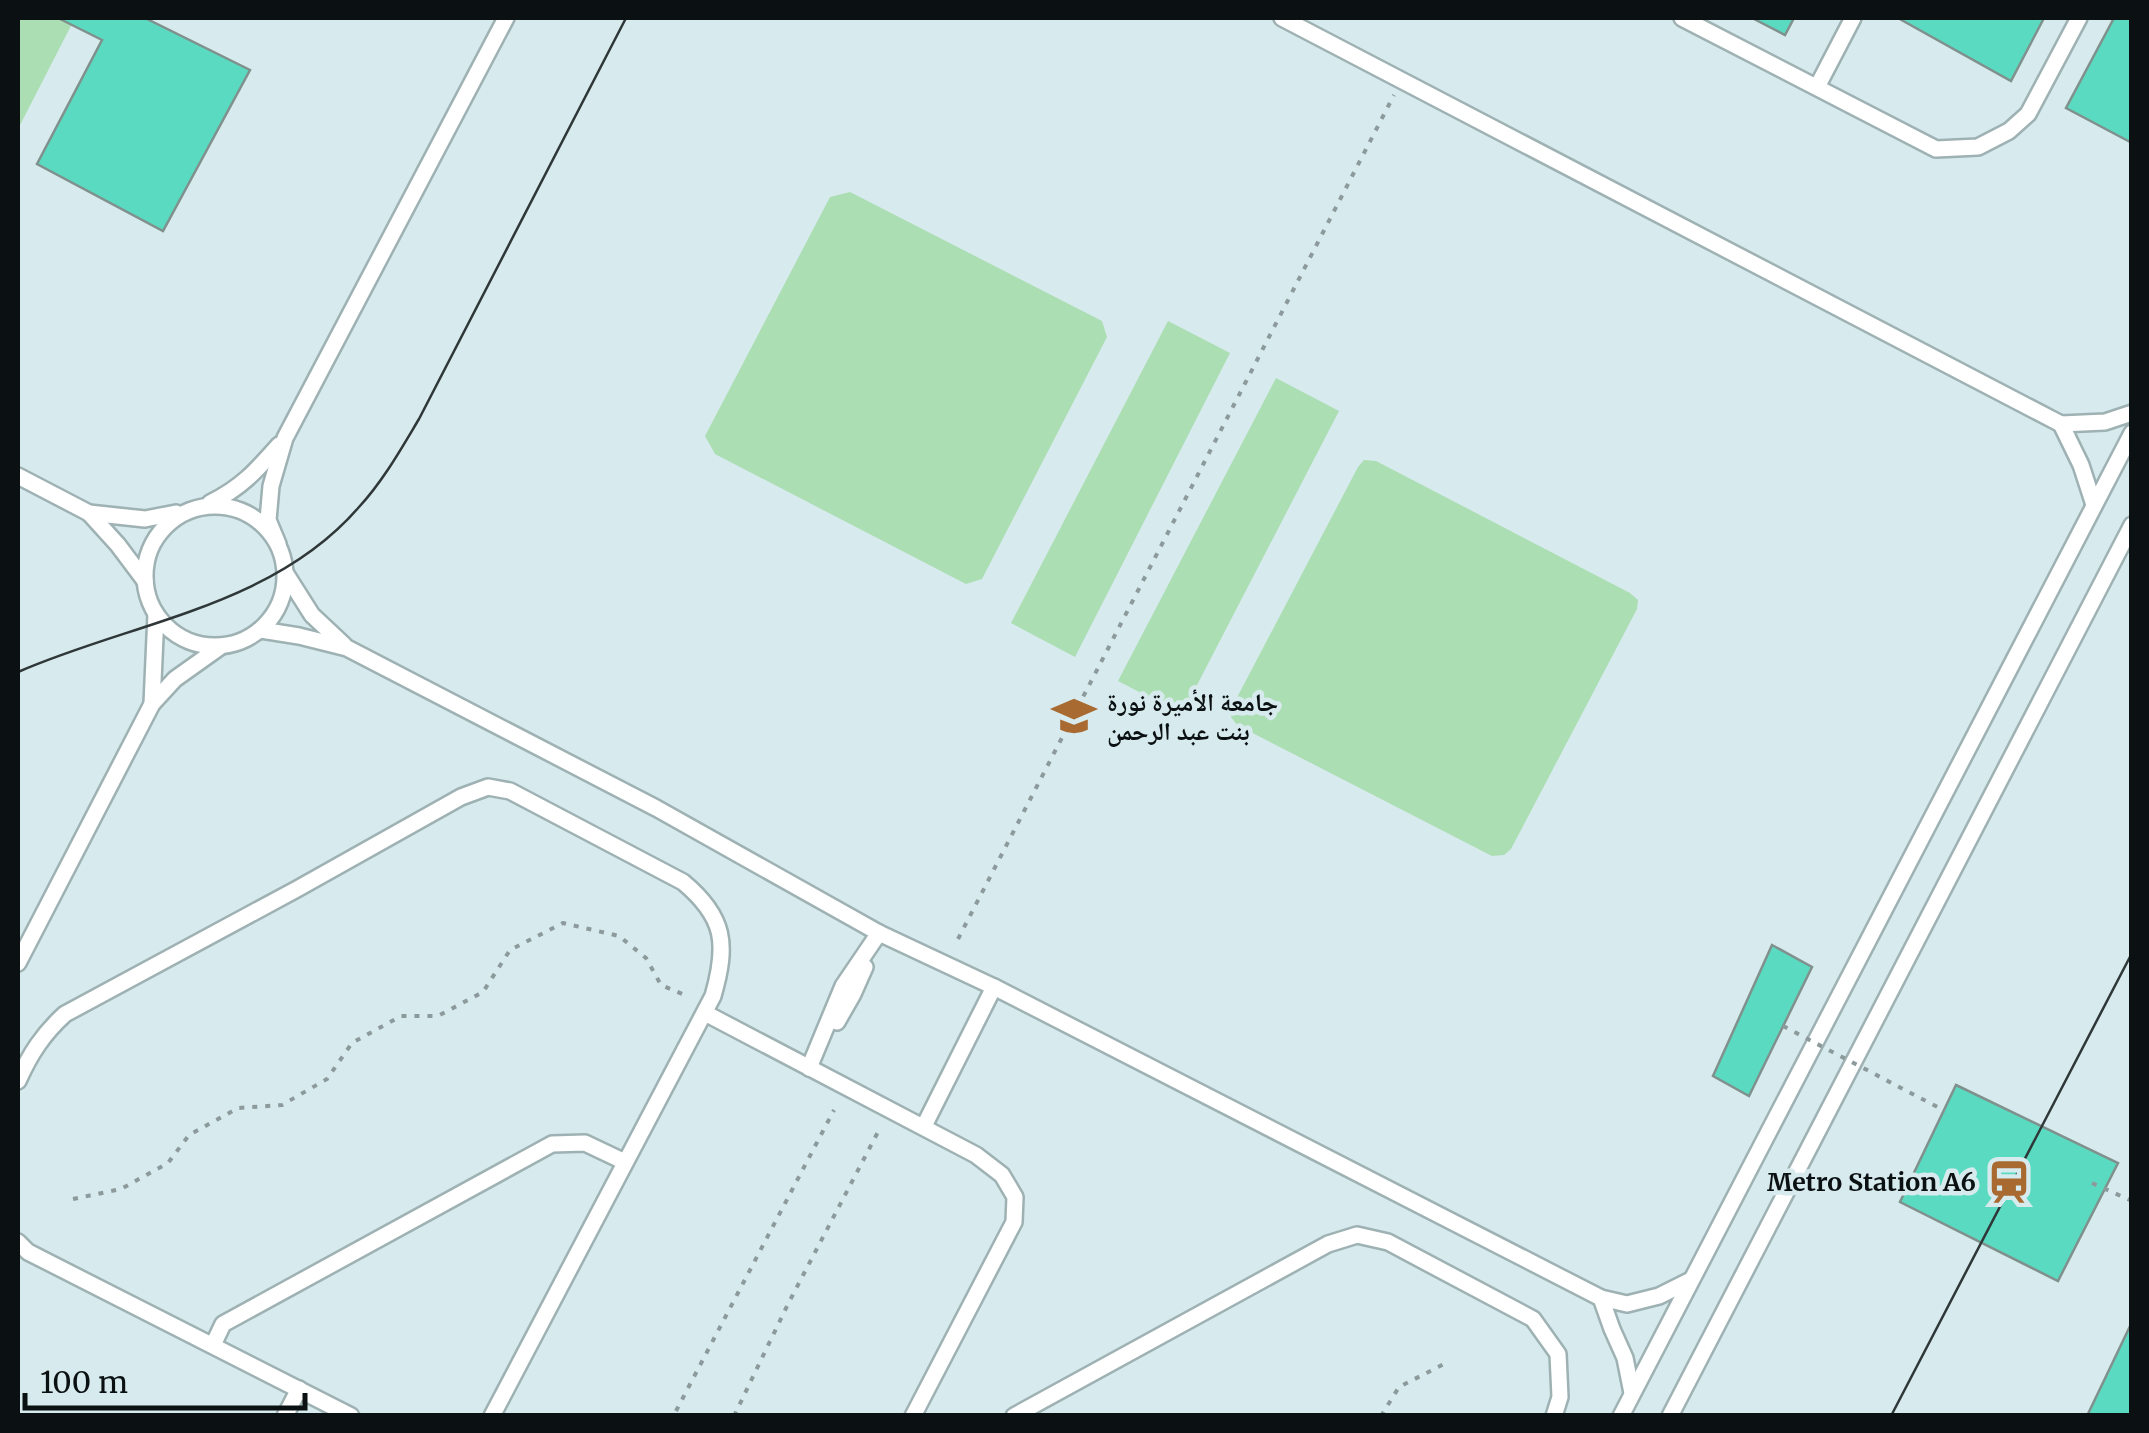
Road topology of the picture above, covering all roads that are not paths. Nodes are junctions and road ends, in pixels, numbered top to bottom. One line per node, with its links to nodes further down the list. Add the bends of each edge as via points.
1 (506, 18): 10 (street)
2 (1282, 18): 8 (street)
3 (1682, 18): 6 (street)
4 (1853, 18): 6 (street)
5 (2079, 18): 6 (street, via 2028,114 1978,147 1936,149)
6 (1817, 87)
7 (2132, 412): 8 (street, via 2104,422)
8 (2061, 424): 12 (street)
9 (2132, 433): 12 (street)
10 (285, 438): 13 (street, via 256,472); 17 (street, via 268,520)
11 (18, 476): 14 (street)
12 (2094, 504): 34 (street)
13 (204, 506): 15 (street); 17 (street, via 247,513)
14 (89, 512): 15 (street, via 145,519); 19 (street)
15 (185, 512): 19 (street, via 154,540)
16 (2132, 525): 46 (street)
17 (278, 544): 18 (street)
18 (286, 574): 21 (street, via 280,605); 23 (street, via 312,615)
19 (145, 581): 20 (street)
20 (156, 614): 22 (street, via 184,639); 24 (street)
21 (261, 630): 22 (street); 23 (street)
22 (220, 646): 24 (street)
23 (347, 648): 25 (street)
24 (152, 704): 26 (street)
25 (879, 932): 27 (street); 29 (street, via 854,994)
26 (18, 963)
27 (994, 988): 31 (street); 35 (street)
28 (705, 1013): 29 (street); 30 (street, via 721,946 718,921 705,900 510,791 488,787 65,1014 45,1032); 32 (street)
29 (809, 1068): 31 (street)
30 (18, 1081)
31 (924, 1126): 39 (street, via 989,1165 1015,1196 1014,1222)
32 (625, 1162): 36 (street, via 586,1144 552,1144 223,1324); 42 (street)
33 (18, 1242): 36 (street)
34 (1691, 1280): 35 (street, via 1627,1304); 38 (street)
35 (1601, 1298): 38 (street, via 1626,1358)
36 (212, 1345): 37 (street)
37 (298, 1389): 40 (street); 41 (street)
38 (1632, 1393): 45 (street)
39 (921, 1413)
40 (285, 1416)
41 (351, 1416)
42 (492, 1416)
43 (1014, 1416): 44 (street, via 1328,1244 1358,1234 1388,1242 1533,1319 1558,1354)
44 (1554, 1416)
45 (1621, 1416)
46 (1670, 1416)

